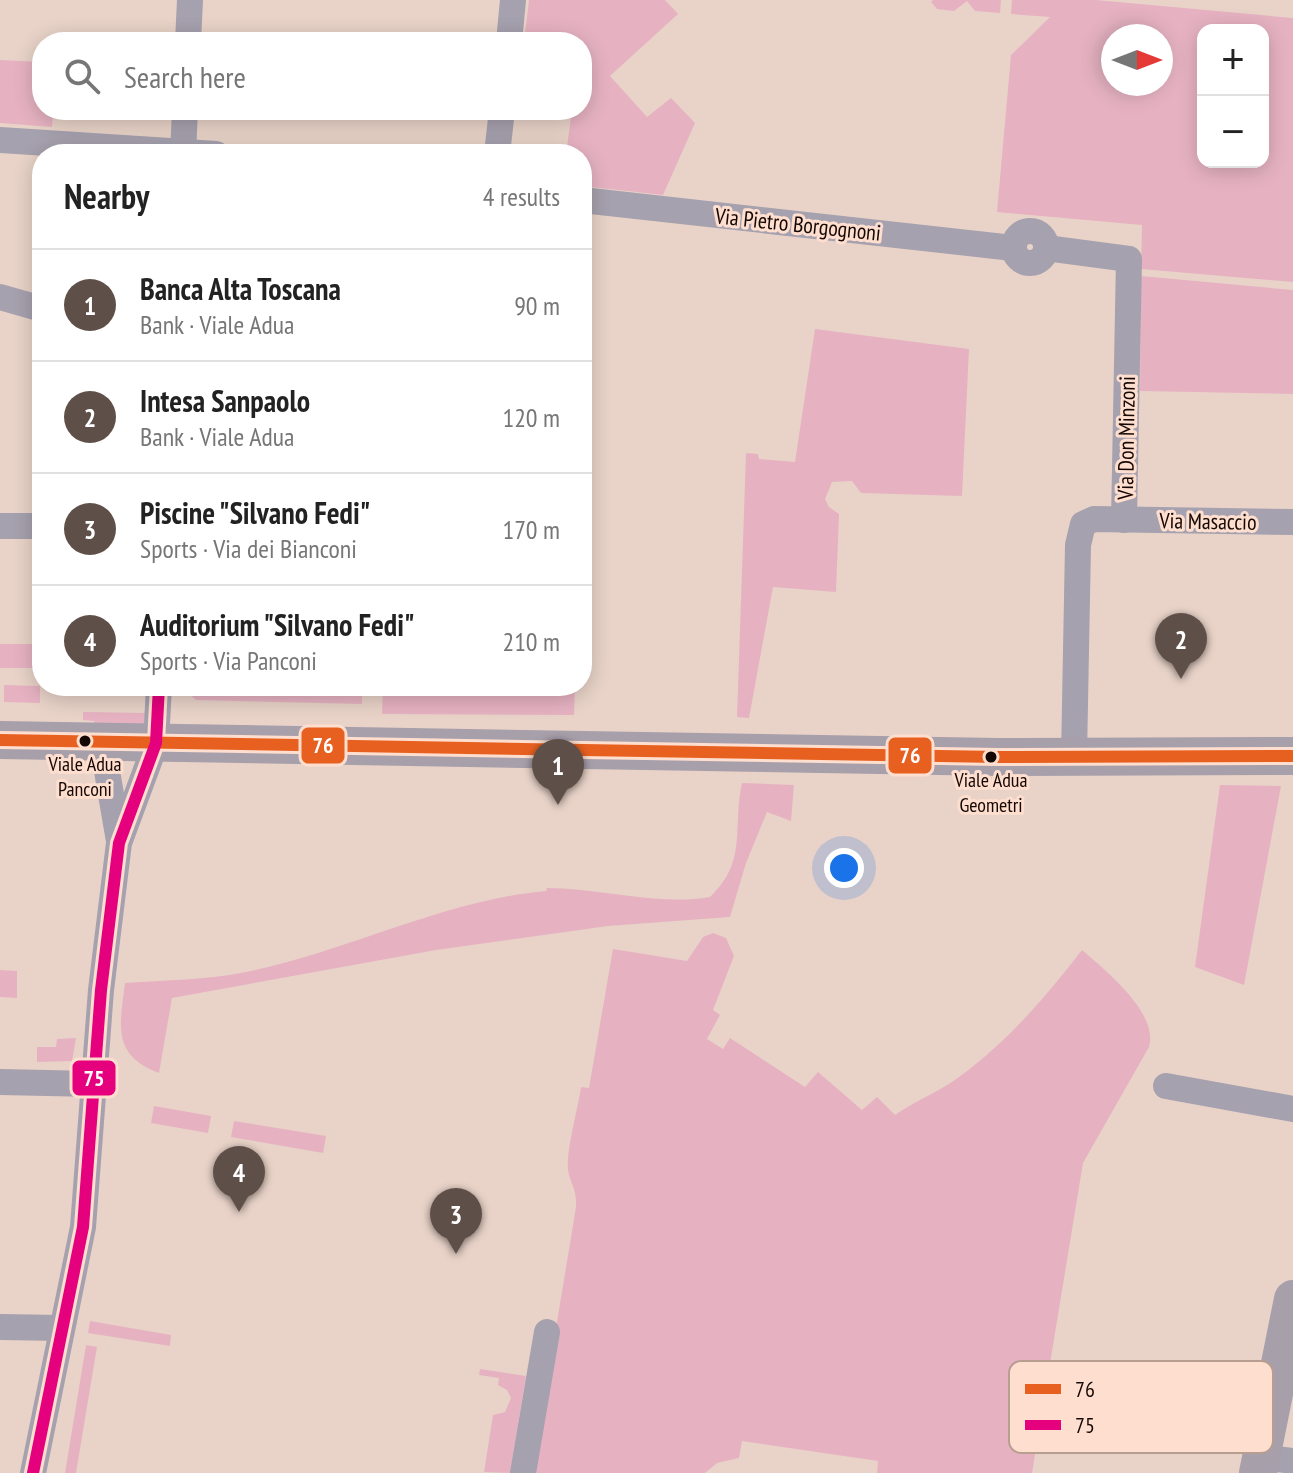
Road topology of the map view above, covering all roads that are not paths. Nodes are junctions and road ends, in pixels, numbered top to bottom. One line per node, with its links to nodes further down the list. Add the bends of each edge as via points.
1 (190, 0): 3 (street)
2 (513, 0): 4 (street)
3 (188, 32)
4 (510, 32)
5 (185, 120): 9 (street)
6 (501, 120): 10 (street)
7 (0, 140): 8 (street)
8 (61, 144)
9 (184, 144)
10 (498, 144)
11 (592, 201): 12 (street, Via Pietro Borgognoni, via 1013,248 1028,264 1041,260)
12 (1046, 248): 15 (street, Via Don Minzoni, via 1129,259)
13 (0, 297): 14 (street)
14 (32, 306)
15 (1124, 520): 16 (street, Via Masaccio); 24 (street, Via Don Minzoni, via 1087,521 1079,535)
16 (1293, 522)
17 (0, 526): 18 (street)
18 (32, 526)
19 (158, 696): 22 (street)
20 (0, 740): 21 (main road)
21 (102, 742): 22 (main road); 25 (street)
22 (156, 743): 24 (main road); 25 (street)
23 (1293, 756): 24 (main road)
24 (1074, 757)
25 (119, 843): 27 (street)
26 (0, 1082): 27 (street)
27 (94, 1084): 32 (street, via 83,1227)
28 (1166, 1086): 29 (street)
29 (1293, 1109)
30 (1293, 1299): 34 (main road)
31 (0, 1327): 32 (street)
32 (62, 1328): 35 (street)
33 (547, 1332): 36 (street)
34 (1273, 1442)
35 (33, 1473)
36 (523, 1473)

